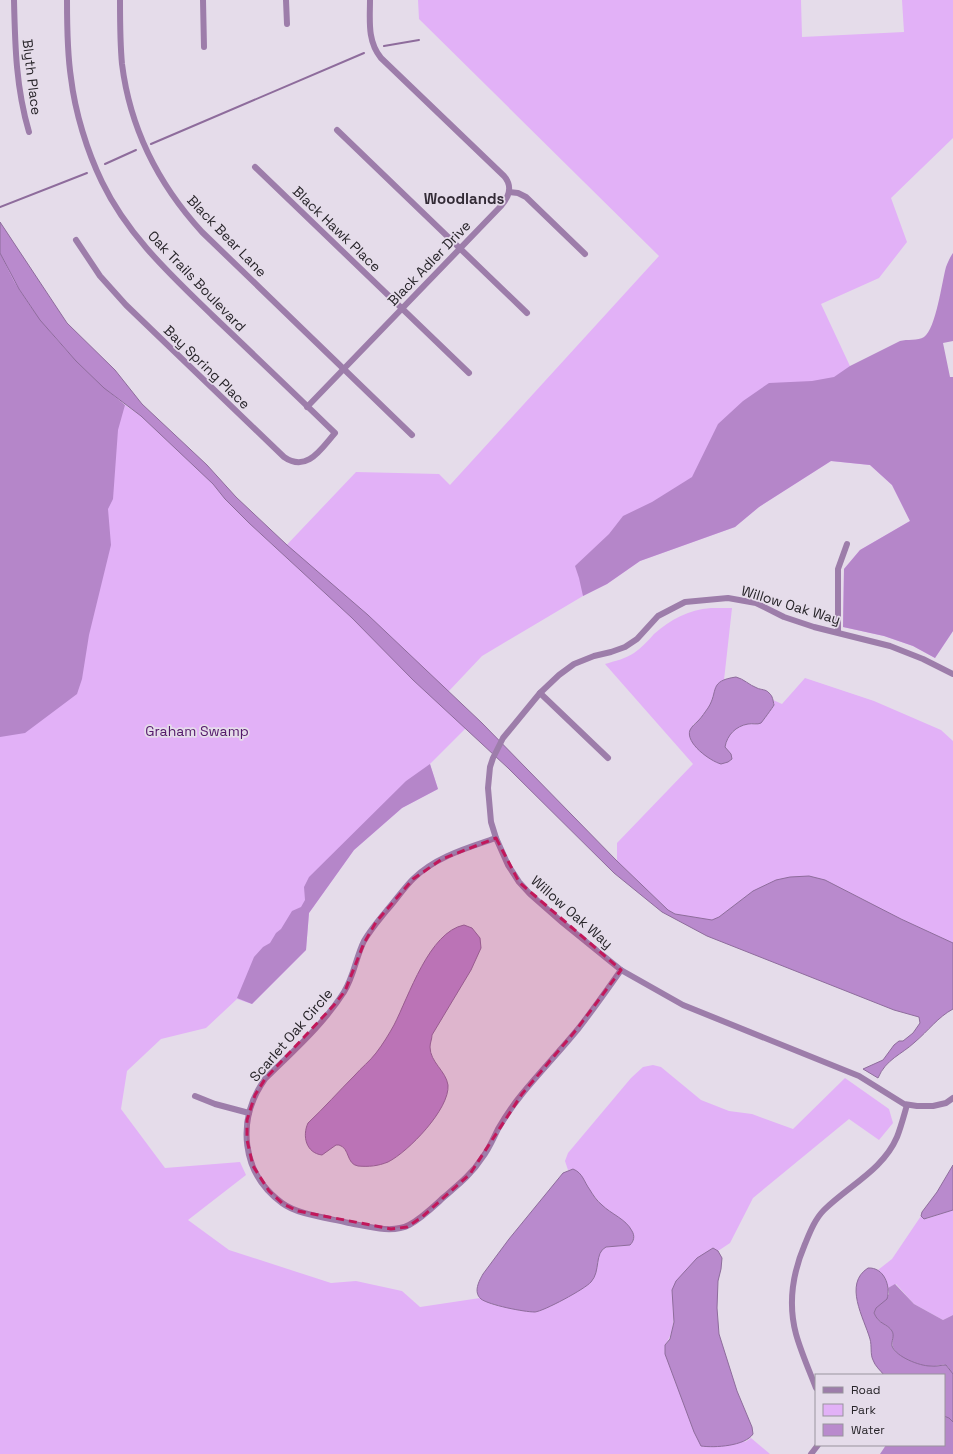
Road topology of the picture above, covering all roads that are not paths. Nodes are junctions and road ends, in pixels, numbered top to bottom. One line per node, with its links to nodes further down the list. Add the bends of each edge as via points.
1 (14, 0): 10 (street, Blyth Place, via 17,73)
2 (67, 0): 20 (street, Oak Trails Boulevard, via 69,60 75,103 94,164 115,205 136,236 160,264)
3 (120, 0): 18 (street, Black Bear Lane, via 122,60 130,104 147,151 166,186 202,232)
4 (203, 0): 8 (street)
5 (286, 0): 7 (street)
6 (370, 0): 12 (street, via 371,36 379,55 504,176 509,183)
7 (287, 24)
8 (204, 47)
9 (337, 130): 14 (street)
10 (29, 132)
11 (255, 167): 16 (street, Black Hawk Place)
12 (509, 192): 14 (street, Black Adler Drive, via 504,203); 15 (street, via 521,194 528,199)
13 (76, 240): 21 (street, Bay Spring Place, via 100,276 126,305 284,457 296,463 307,461)
14 (460, 249): 16 (street, Black Adler Drive); 17 (street)
15 (585, 254)
16 (402, 308): 18 (street, Black Adler Drive); 19 (street, Black Hawk Place)
17 (528, 313)
18 (344, 369): 20 (street, Black Adler Drive); 22 (street, Black Bear Lane)
19 (469, 374)
20 (308, 407): 21 (street, Oak Trails Boulevard)
21 (335, 433)
22 (412, 435)
23 (846, 544): 24 (street, via 838,569)
24 (838, 632): 25 (street, Willow Oak Way, via 890,646); 26 (street, Willow Oak Way, via 784,617 756,603 743,600 717,598 685,602 658,616 637,639 625,647 574,664)
25 (953, 674)
26 (540, 693): 27 (street); 28 (street, Willow Oak Way, via 503,738 493,758 488,788 491,822)
27 (608, 758)
28 (496, 838): 29 (street, Willow Oak Way, via 508,865 530,894); 33 (street, Scarlet Oak Circle, via 442,859 419,874 400,893 376,922 364,943 345,991 322,1020 265,1079 255,1095)
29 (621, 970): 32 (street, Willow Oak Way, via 683,1004 859,1076); 33 (street, Scarlet Oak Circle, via 577,1030 522,1094 483,1158 470,1174 422,1217 407,1227 375,1228 309,1214 283,1204 260,1180 253,1166 247,1140)
30 (195, 1096): 33 (street)
31 (953, 1098): 32 (street, Willow Oak Way, via 946,1103 932,1106)
32 (907, 1105): 34 (street, via 897,1138 888,1153 878,1165 824,1210 810,1233 797,1268 793,1288 793,1319)
33 (249, 1113)
34 (815, 1385)
35 (817, 1446): 36 (street)
36 (811, 1454)

